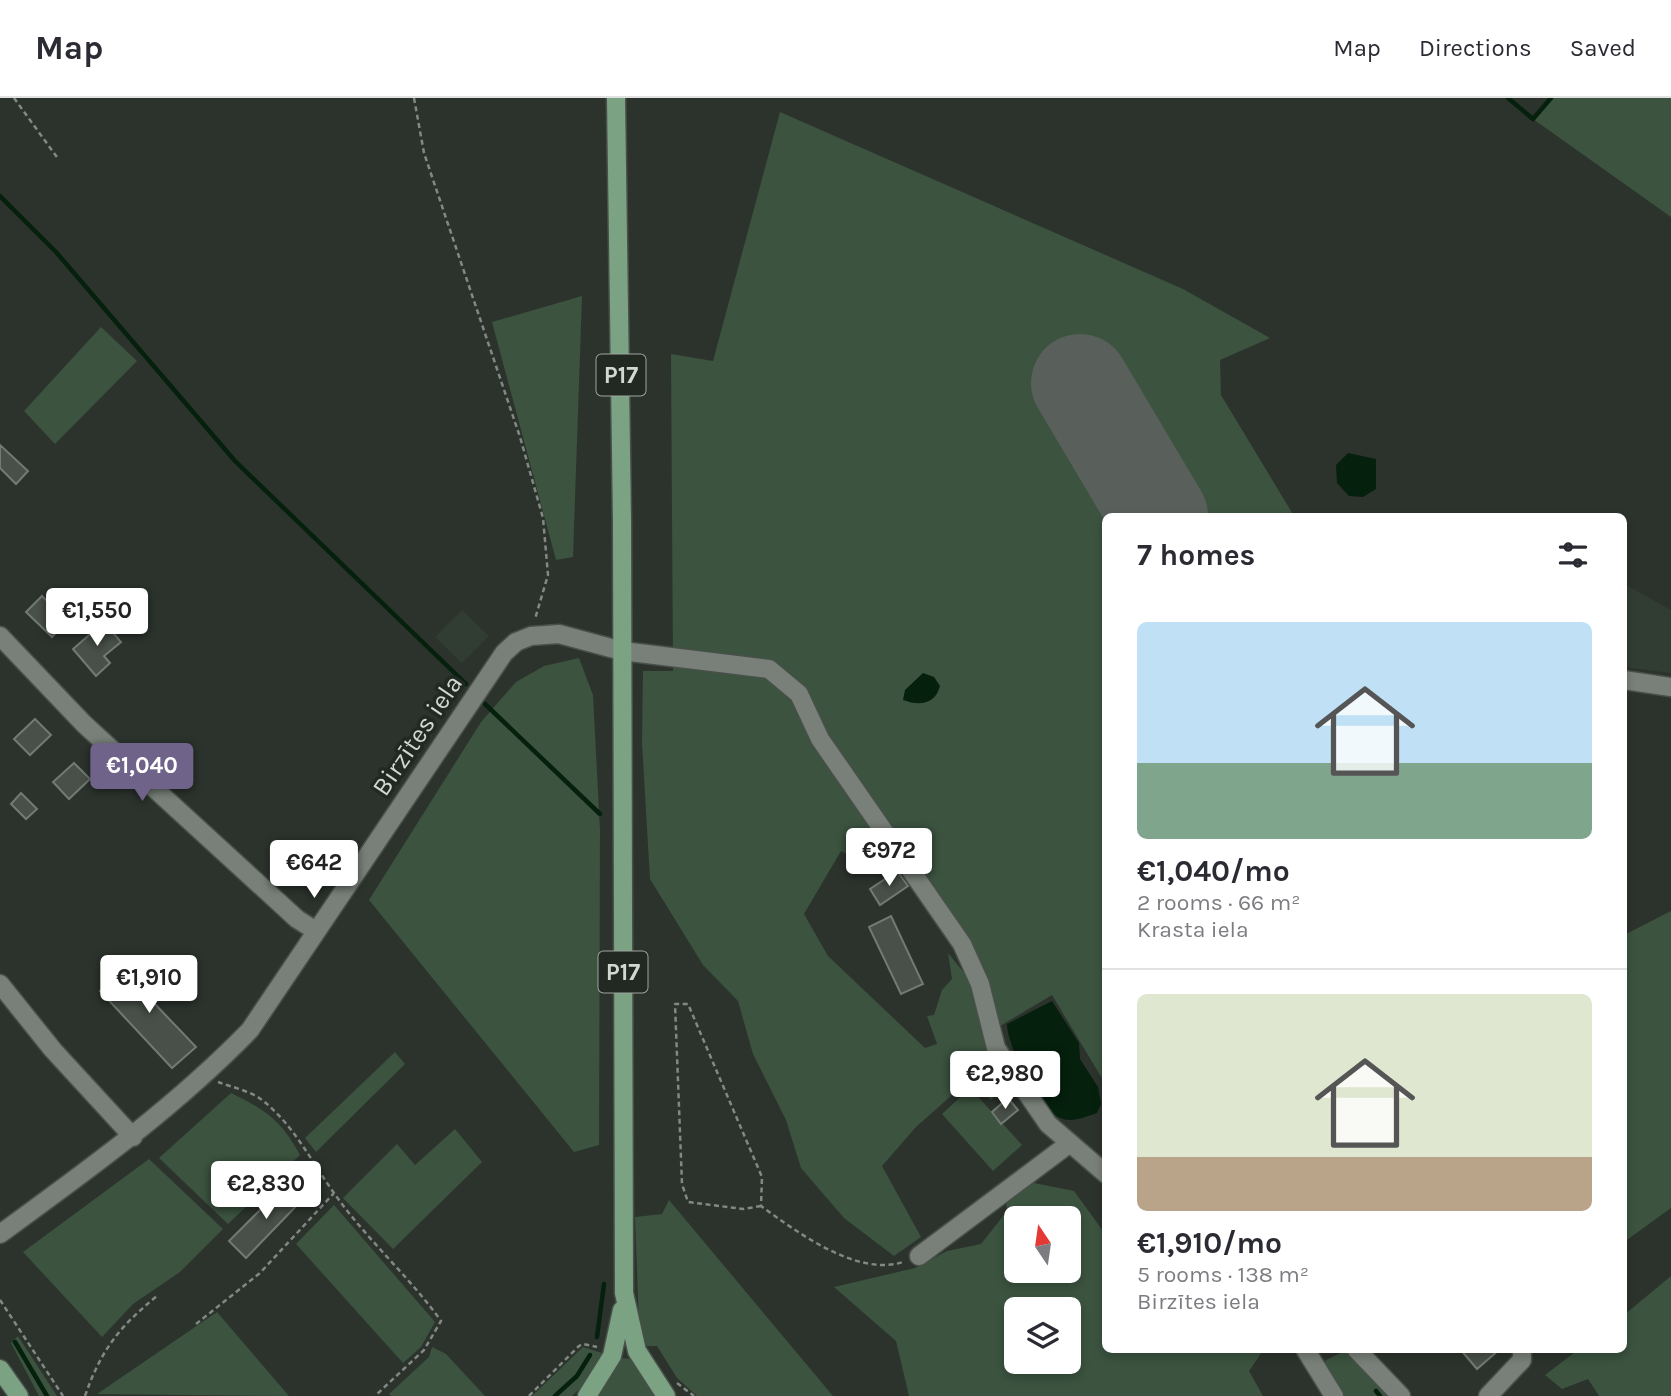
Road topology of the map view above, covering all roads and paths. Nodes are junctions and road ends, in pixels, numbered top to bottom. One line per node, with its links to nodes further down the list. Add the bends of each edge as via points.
1 (14, 98): 4 (path)
2 (414, 98): 6 (path, via 424,153 520,437 542,518 548,575)
3 (616, 98): 7 (main road, P17)
4 (59, 160)
5 (0, 636): 10 (street, via 84,724 297,919)
6 (531, 636): 7 (street, via 559,634); 10 (street, Birzītes iela, via 504,653)
7 (622, 651): 14 (street, via 769,669 799,694 820,739 962,944 980,984 996,1048 1048,1124); 20 (main road, P17)
8 (1627, 680): 9 (street)
9 (1671, 687)
10 (316, 931): 12 (street, Birzītes iela, via 250,1030)
11 (0, 984): 13 (street)
12 (205, 1077): 13 (street, Birzītes iela); 16 (path, via 260,1097 290,1128)
13 (134, 1138): 18 (street, Birzītes iela)
14 (1070, 1143): 15 (street); 19 (street)
15 (1102, 1171)
16 (334, 1193): 23 (path, via 260,1273); 32 (path, via 415,1284 441,1321 425,1350)
17 (761, 1206): 17 (path, via 743,1209 688,1202 682,1184 675,1004 688,1003 762,1177); 19 (path, via 817,1244 876,1266)
18 (0, 1234)
19 (919, 1256)
20 (625, 1293): 34 (main road, P17, via 612,1356); 35 (main road, P17, via 637,1351)
21 (157, 1296): 31 (path, via 108,1342)
22 (0, 1300): 30 (path)
23 (196, 1324)
24 (605, 1350): 33 (path, via 583,1344)
25 (1315, 1353): 36 (street)
26 (1360, 1353): 37 (street)
27 (1522, 1353): 38 (street, via 1522,1360)
28 (0, 1369): 29 (main road)
29 (19, 1396)
30 (63, 1396)
31 (85, 1396)
32 (375, 1396)
33 (529, 1396)
34 (587, 1396)
35 (666, 1396)
36 (1334, 1396)
37 (1401, 1396)
38 (1488, 1396)

